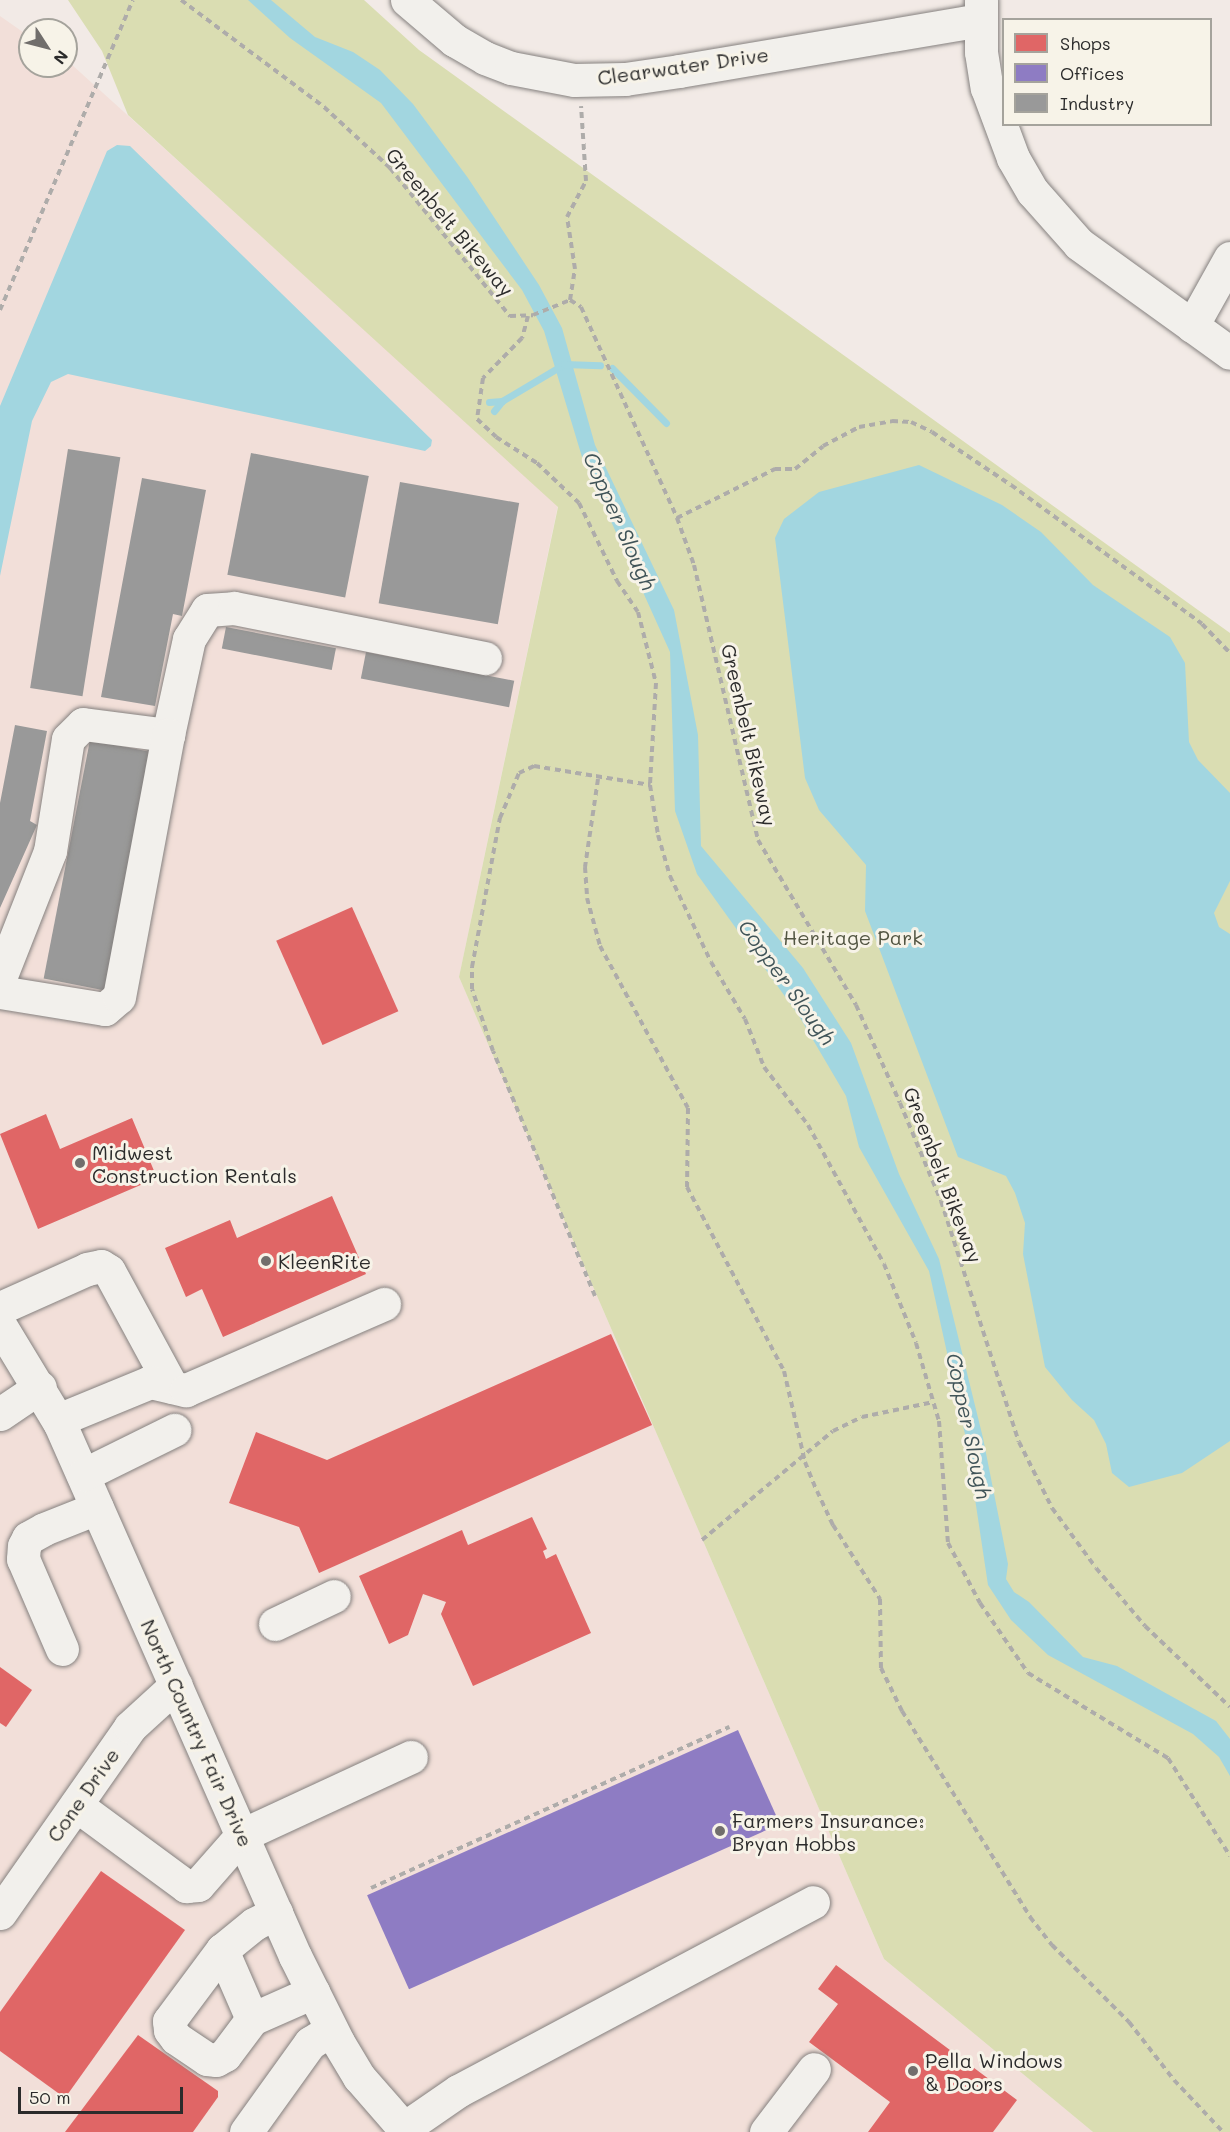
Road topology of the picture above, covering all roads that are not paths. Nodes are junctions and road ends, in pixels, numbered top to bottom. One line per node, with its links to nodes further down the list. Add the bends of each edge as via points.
1 (407, 0): 2 (street, Clearwater Drive, via 446,33 485,58 521,71 574,80 669,72)
2 (980, 10): 4 (street, via 981,55 996,117 1034,192 1079,244)
3 (1230, 258): 4 (street)
4 (1192, 326): 5 (street)
5 (1230, 353)
6 (485, 658): 7 (street, via 234,608 207,610 189,639)
7 (168, 735): 8 (street, via 83,724 68,739 50,851); 9 (street, via 119,997 105,1009)
8 (0, 978)
9 (0, 992)
10 (384, 1304): 14 (street, via 186,1390)
11 (0, 1308): 14 (street, via 101,1266 109,1271)
12 (0, 1325): 13 (street, North Country Fair Drive)
13 (40, 1387): 15 (street); 16 (street, North Country Fair Drive)
14 (172, 1387): 16 (street, via 150,1382)
15 (0, 1414)
16 (58, 1420): 18 (street, North Country Fair Drive)
17 (174, 1430): 18 (street)
18 (83, 1475): 19 (street, North Country Fair Drive)
19 (97, 1508): 22 (street, via 44,1529 28,1538 24,1546 24,1559); 23 (street, North Country Fair Drive)
20 (334, 1596): 21 (street)
21 (275, 1624)
22 (62, 1649)
23 (176, 1685): 25 (street, Cone Drive, via 130,1727); 26 (street, North Country Fair Drive)
24 (411, 1757): 26 (street)
25 (76, 1805): 26 (street, via 186,1886 198,1885); 28 (street, Cone Drive)
26 (242, 1835): 29 (street, North Country Fair Drive)
27 (813, 1902): 35 (street, via 458,2091)
28 (0, 1913)
29 (276, 1914): 30 (street, via 254,1924); 31 (street, North Country Fair Drive)
30 (222, 1950): 32 (street); 32 (street, via 170,2021 170,2030 207,2059 216,2060 225,2055)
31 (313, 1992): 32 (street); 33 (street, North Country Fair Drive)
32 (252, 2019)
33 (331, 2030): 35 (street, North Country Fair Drive, via 359,2077); 36 (street, via 310,2043)
34 (814, 2069): 37 (street)
35 (405, 2130)
36 (246, 2132)
37 (766, 2132)

